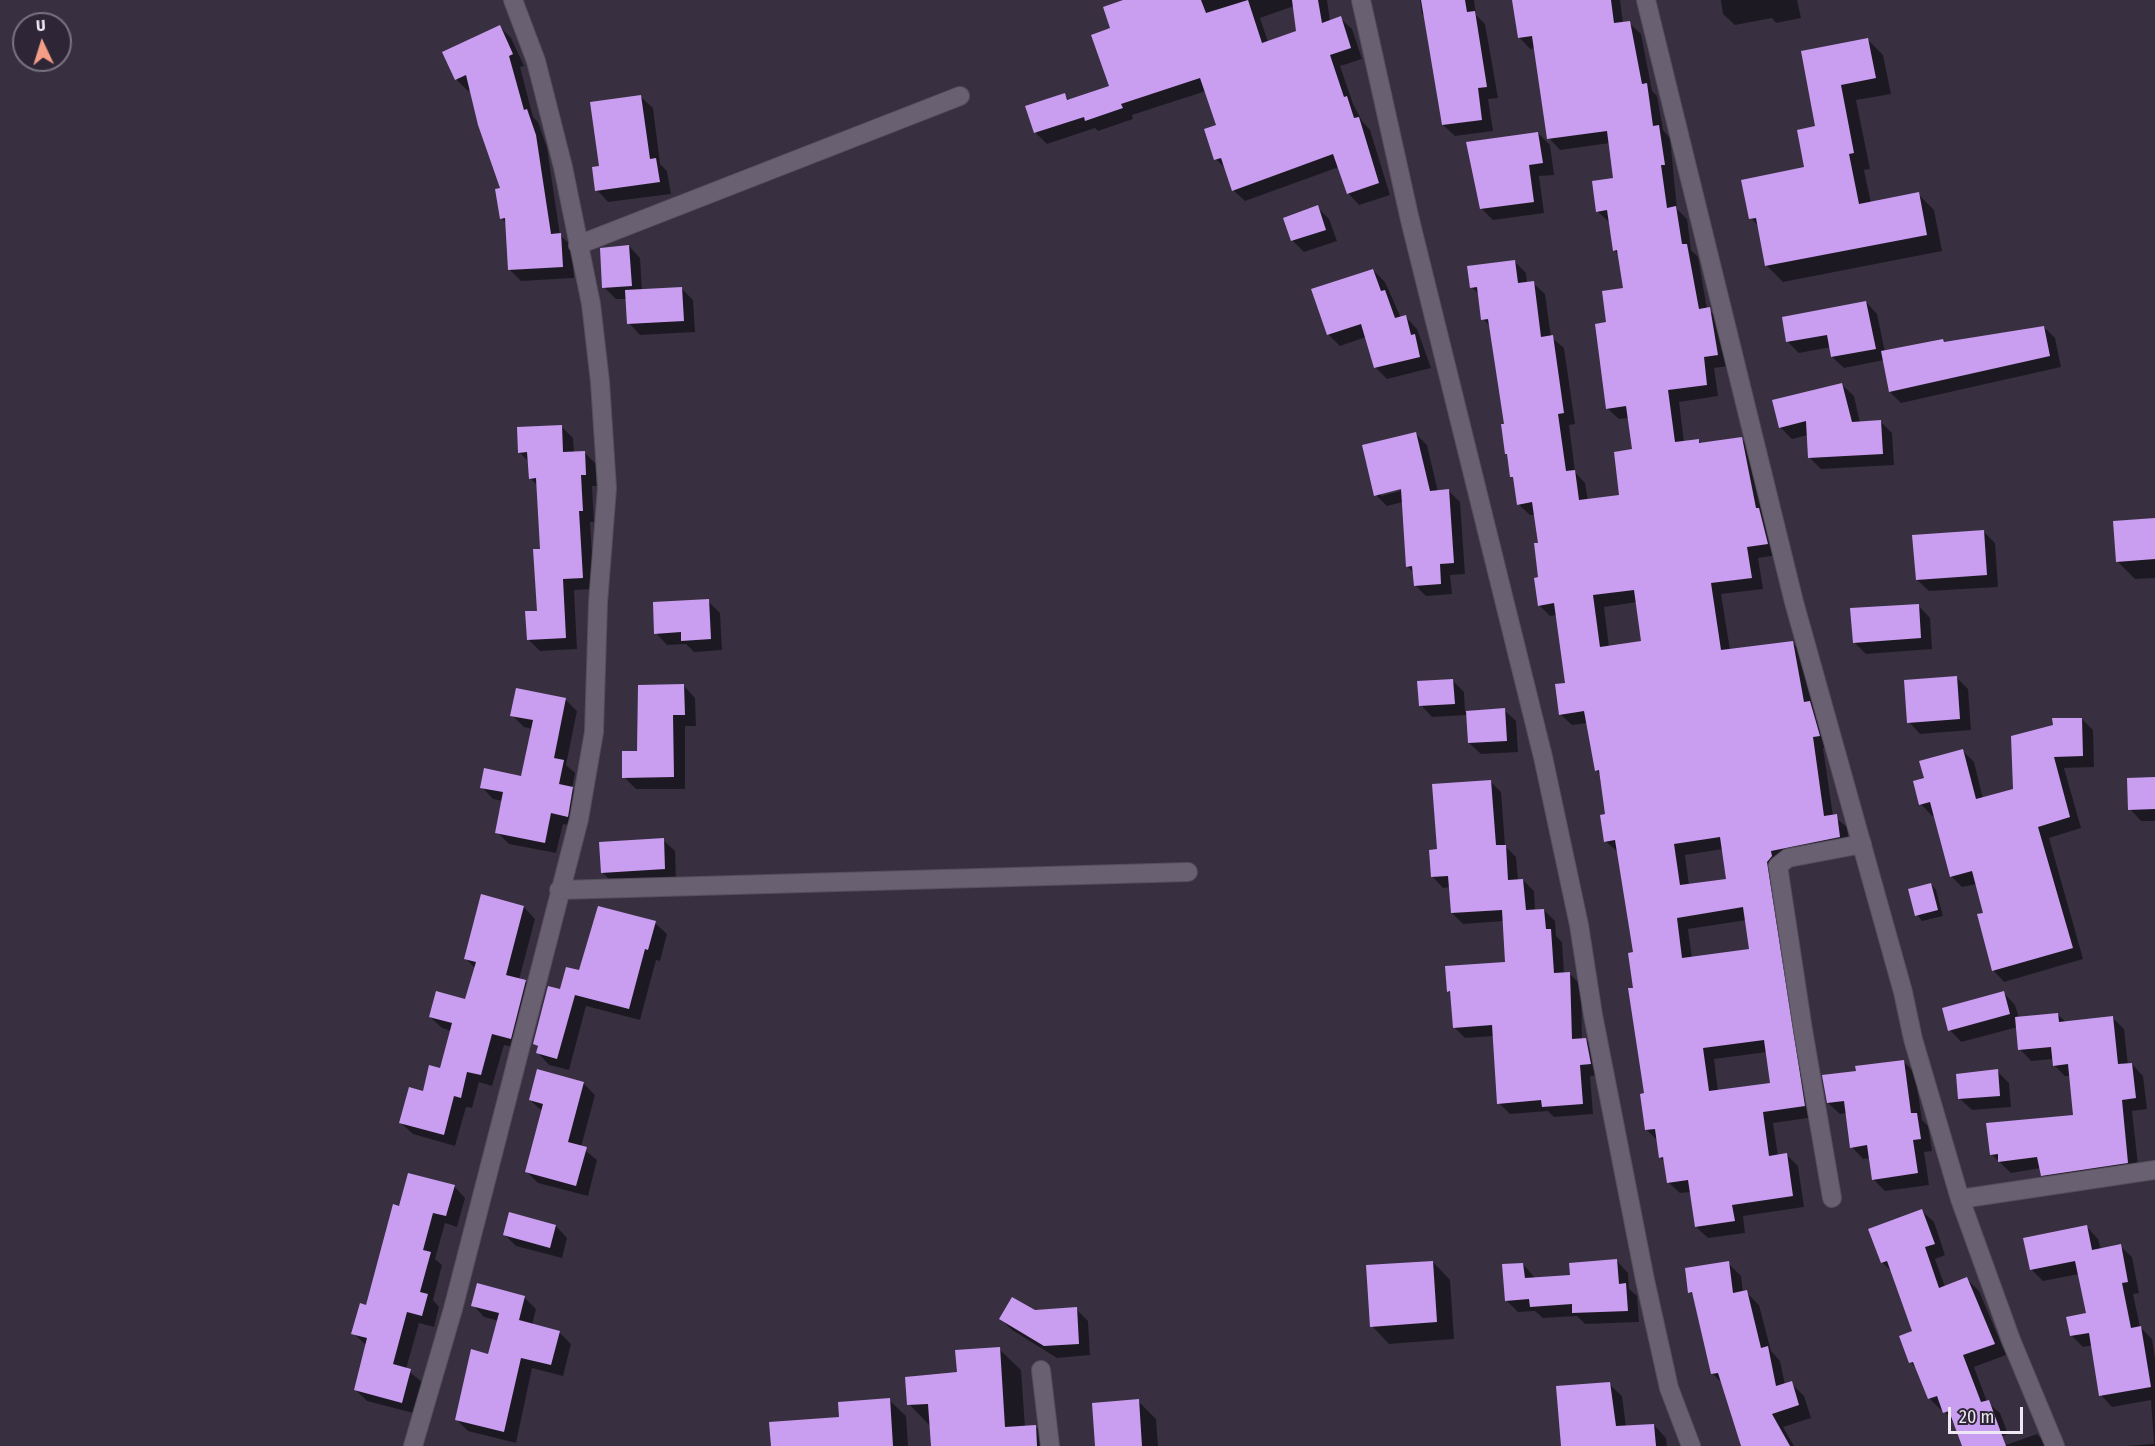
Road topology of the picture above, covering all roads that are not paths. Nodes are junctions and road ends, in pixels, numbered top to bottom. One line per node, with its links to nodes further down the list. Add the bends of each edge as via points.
1 (513, 0): 5 (street, via 536,61)
2 (1361, 0): 15 (street, via 1410,219 1543,756 1650,1301 1669,1388)
3 (1646, 0): 6 (street, via 1794,602)
4 (960, 96): 5 (street)
5 (578, 244): 8 (street, via 591,304 607,488 594,732 579,819)
6 (1862, 844): 10 (street, via 1788,858 1779,866); 11 (street)
7 (1188, 872): 8 (street)
8 (559, 890): 13 (street, via 453,1309)
9 (2155, 1170): 11 (street)
10 (1832, 1198)
11 (1960, 1199): 16 (street, via 2011,1340)
12 (1041, 1370): 14 (street)
13 (413, 1446)
14 (1050, 1446)
15 (1691, 1446)
16 (2055, 1446)

